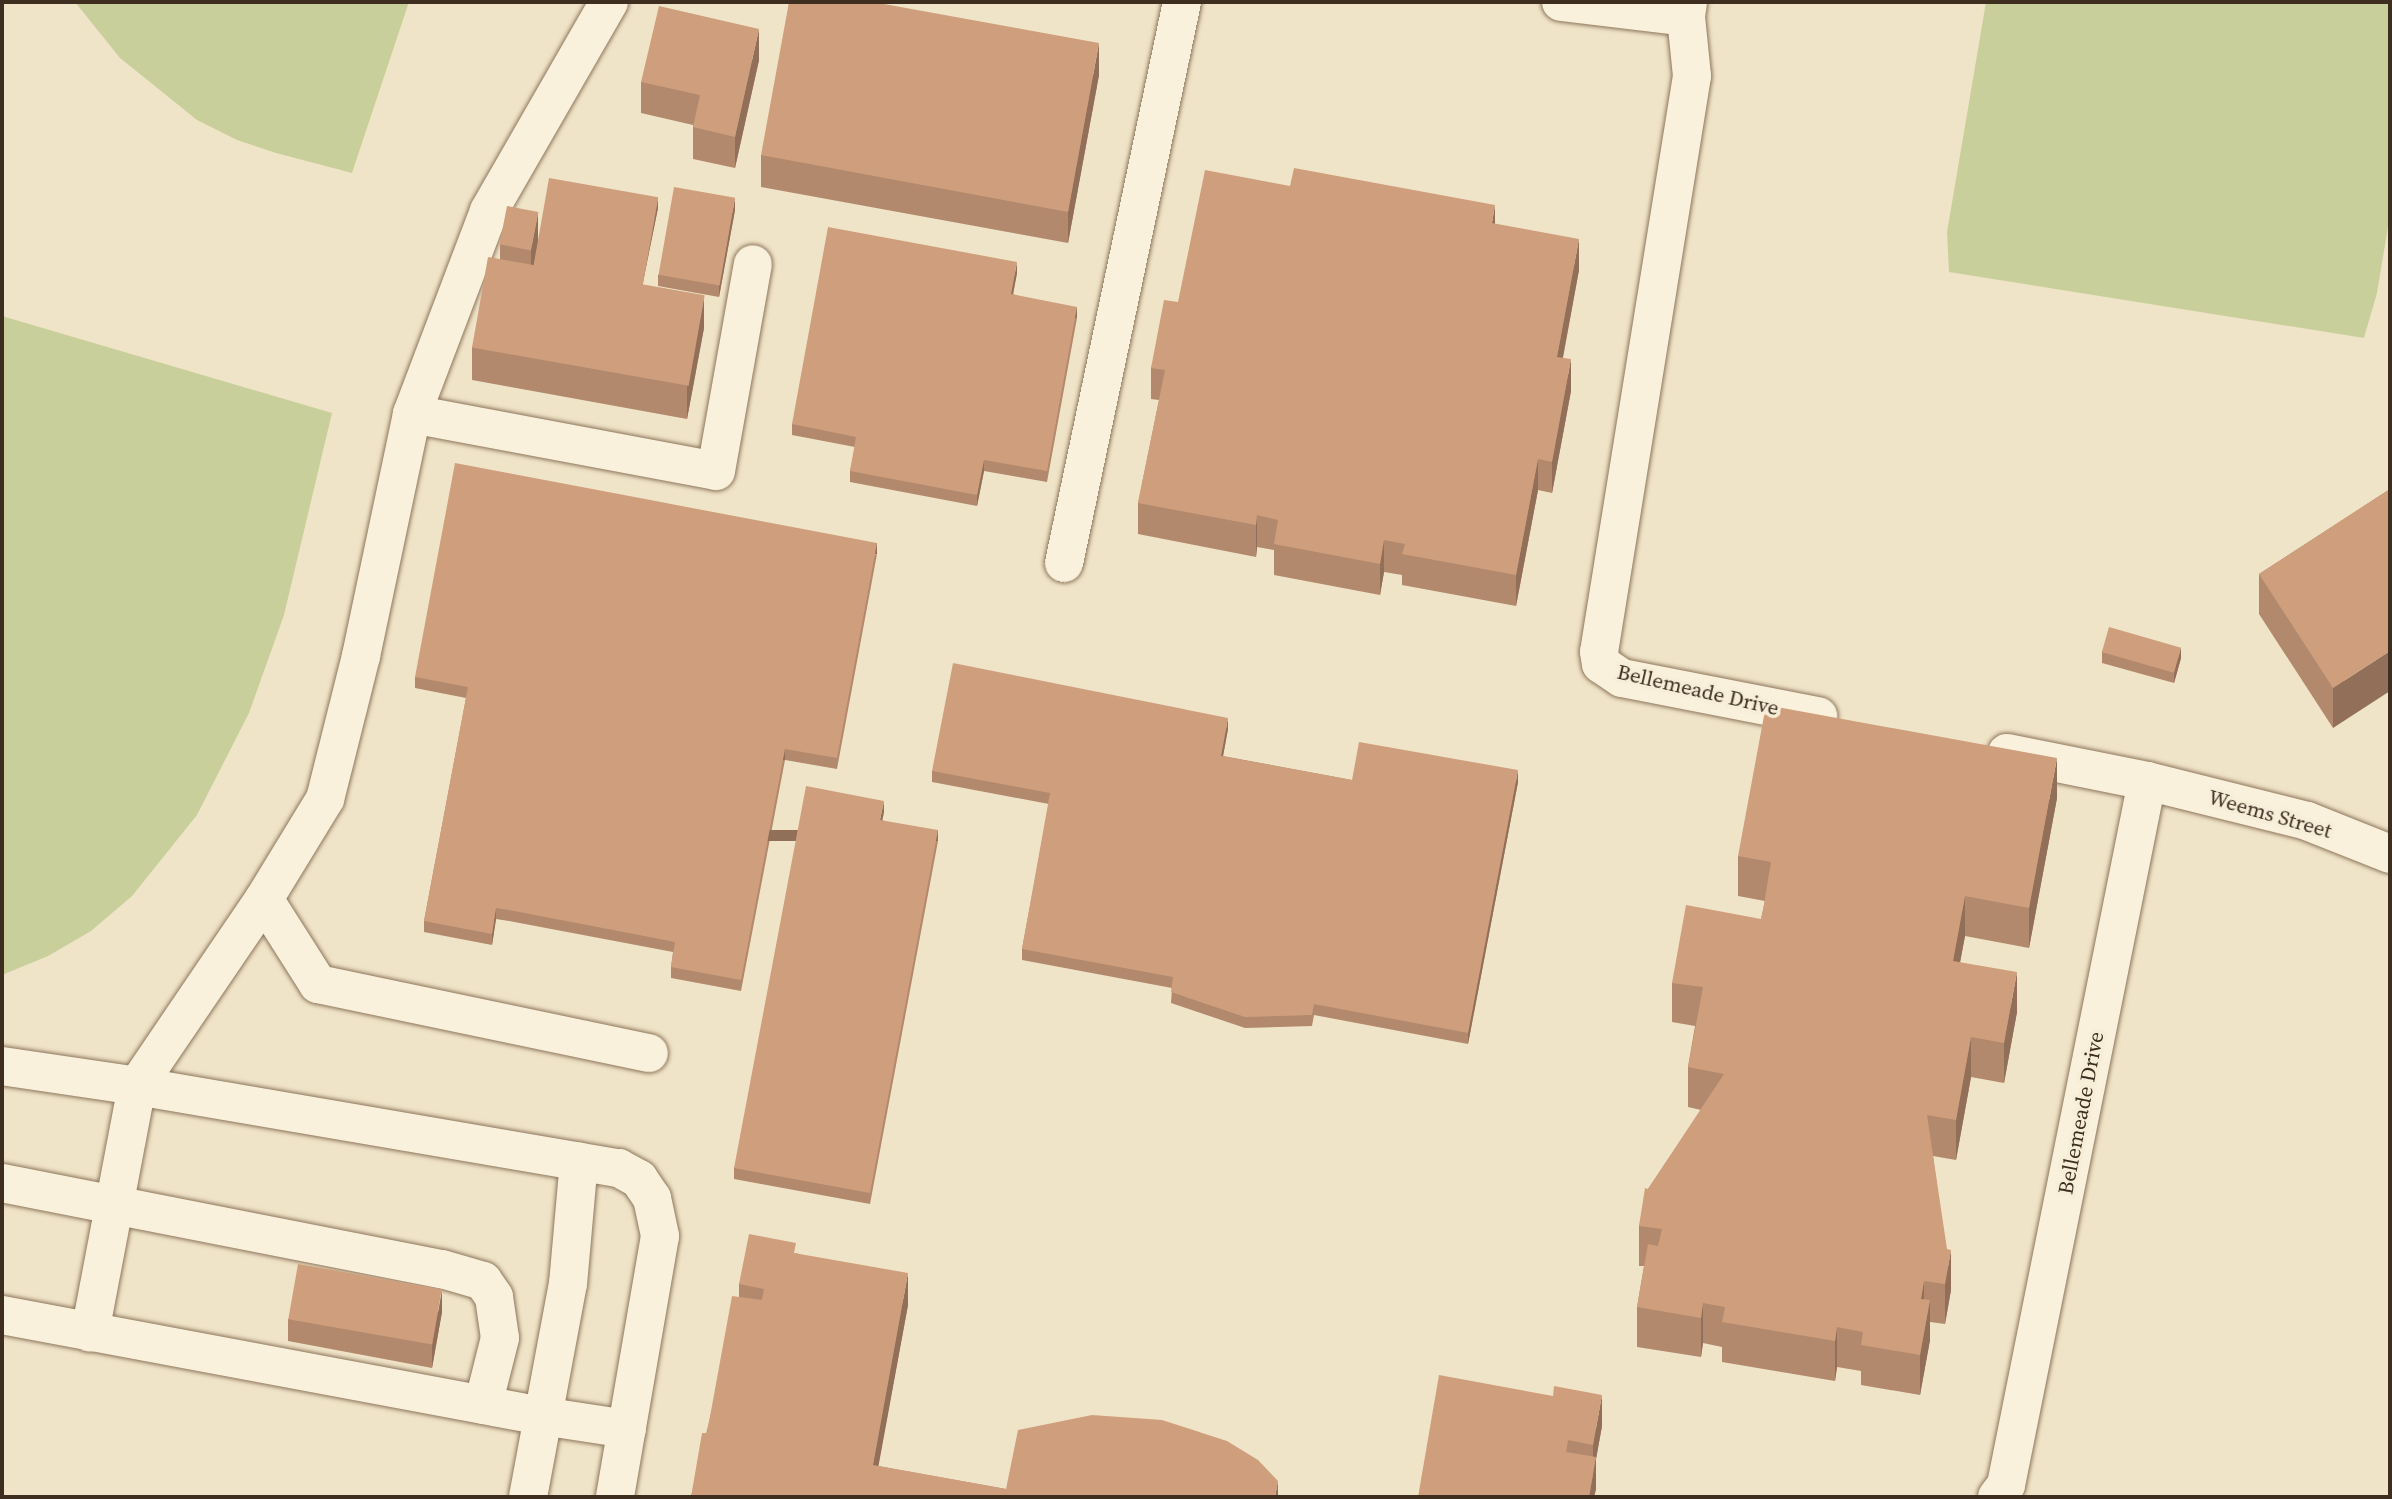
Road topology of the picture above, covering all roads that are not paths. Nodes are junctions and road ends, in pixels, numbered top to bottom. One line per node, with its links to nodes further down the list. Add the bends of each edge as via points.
1 (609, 2): 6 (lane, via 489,212)
2 (1182, 2): 7 (lane)
3 (1561, 2): 4 (lane)
4 (1687, 10): 8 (lane, Bellemeade Drive, via 1692,76 1598,640 1601,664 1622,678)
5 (753, 264): 6 (lane, via 716,471)
6 (412, 414): 12 (lane, via 361,656 325,799)
7 (1064, 563)
8 (1851, 723)
9 (1972, 746): 10 (lane)
10 (2147, 780): 11 (lane, Weems Street, via 2308,821); 26 (lane, Bellemeade Drive, via 2006,1485)
11 (2390, 854)
12 (264, 899): 13 (lane, via 318,984); 15 (lane)
13 (649, 1053)
14 (2, 1066): 15 (lane)
15 (137, 1086): 16 (lane); 18 (lane)
16 (579, 1161): 22 (lane, via 568,1284); 23 (lane, via 619,1168 639,1179 659,1216 660,1236)
17 (2, 1183): 18 (lane)
18 (114, 1207): 20 (lane); 21 (lane, via 442,1269 484,1281 494,1297 500,1338)
19 (2, 1315): 20 (lane)
20 (90, 1333): 21 (lane)
21 (483, 1405): 22 (lane)
22 (541, 1416): 23 (lane); 24 (lane)
23 (627, 1429): 25 (lane)
24 (527, 1497)
25 (614, 1497)
26 (1997, 1497)

